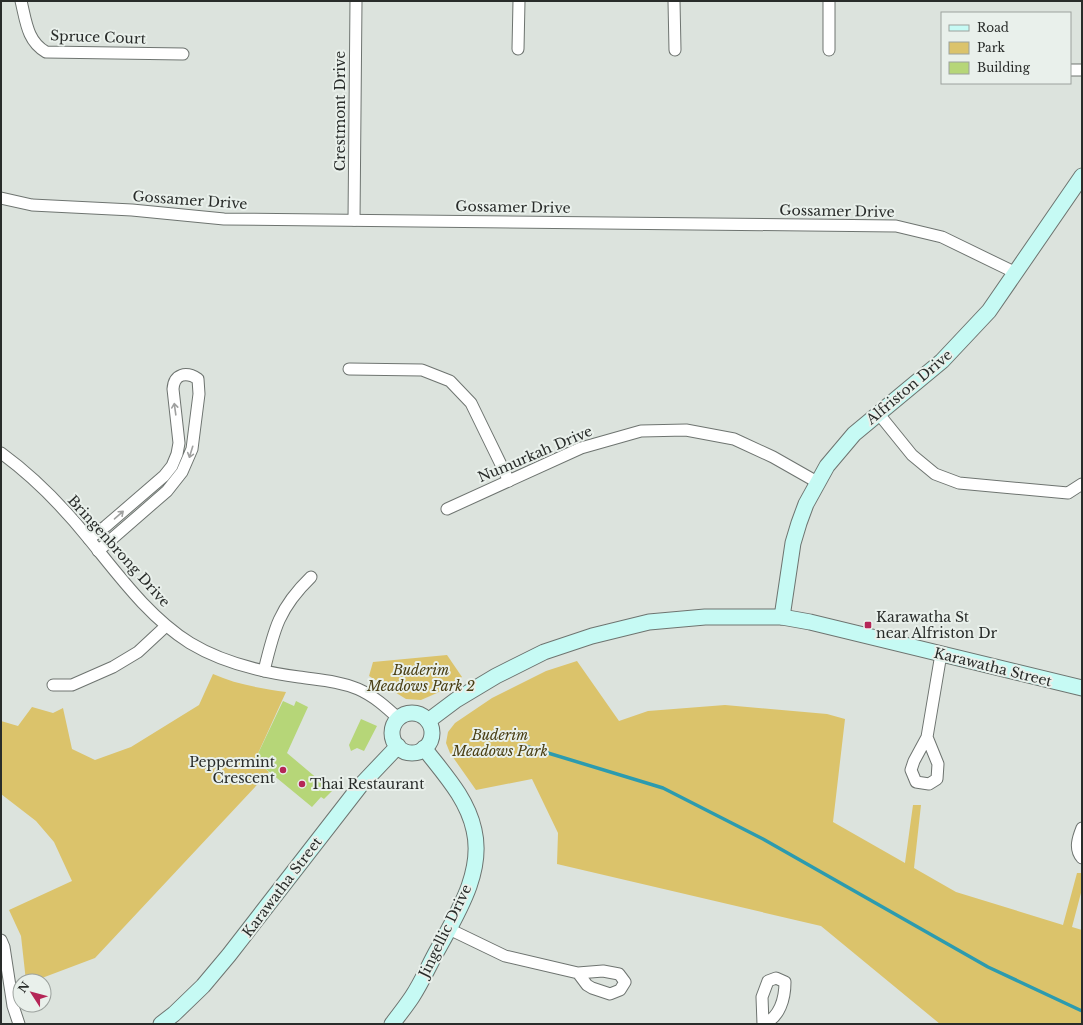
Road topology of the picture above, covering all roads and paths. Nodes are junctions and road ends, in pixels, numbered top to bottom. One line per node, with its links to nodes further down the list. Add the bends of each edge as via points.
1 (21, 1): 9 (street, Spruce Court, via 32,38 39,48 46,52)
2 (356, 1): 14 (street, Crestmont Drive)
3 (518, 1): 6 (street)
4 (674, 1): 7 (street)
5 (829, 1): 8 (street)
6 (518, 49)
7 (675, 50)
8 (829, 50)
9 (183, 54)
10 (1071, 70): 11 (street)
11 (1082, 70)
12 (1082, 176): 15 (street, Alfriston Drive)
13 (1, 198): 14 (street, Gossamer Drive, via 32,205 132,210 224,219)
14 (354, 220): 15 (street, Gossamer Drive, via 896,226 942,237)
15 (1016, 273): 17 (street, Alfriston Drive, via 989,311 959,344)
16 (349, 369): 19 (street, via 422,370 450,381 471,403)
17 (878, 413): 20 (street, Alfriston Drive, via 842,447); 21 (street, via 912,455 935,474 959,483 1068,493)
18 (1, 453): 23 (street, Bringenbrong Drive, via 54,500)
19 (509, 481): 20 (street, Numurkah Drive, via 581,448 641,431 686,430 734,439); 22 (street, Numurkah Drive)
20 (817, 482): 26 (street, Alfriston Drive, via 806,504 793,543)
21 (1082, 484)
22 (447, 509)
23 (89, 538): 24 (street, Bringenbrong Drive); 24 (street, one-way to 24, via 164,476 172,466 179,443 173,382 185,374 192,375 198,379 199,394 192,449 182,472 167,491)
24 (98, 551): 27 (street, Bringenbrong Drive, via 146,608)
25 (311, 577): 29 (street, via 291,598 281,615 274,630)
26 (782, 617): 28 (street, Karawatha Street); 33 (street, Karawatha Street, via 705,617 649,622 592,636 544,652 496,676 456,700)
27 (166, 626): 29 (street, Bringenbrong Drive, via 215,656); 30 (street, via 138,652 113,667 72,686)
28 (941, 654): 31 (street, Karawatha Street); 34 (street)
29 (264, 671): 32 (street, Bringenbrong Drive, via 336,682 358,689 380,701)
30 (53, 685)
31 (1082, 688)
32 (399, 719): 33 (street, via 411,713 418,714); 35 (street, via 393,729)
33 (428, 721): 36 (street, via 432,733)
34 (927, 737)
35 (398, 746): 36 (street, via 402,750 414,753); 43 (street, Karawatha Street, via 360,786 204,986)
36 (424, 748): 39 (street, Jingellic Drive, via 464,800 475,831 474,867 466,895)
37 (1082, 828): 38 (street, via 1077,845)
38 (1082, 858)
39 (449, 929): 41 (street, via 505,956); 44 (street, Jingellic Drive, via 412,997)
40 (1, 940): 42 (street, via 13,1006)
41 (578, 973)
42 (19, 1024)
43 (161, 1024)
44 (392, 1024)

